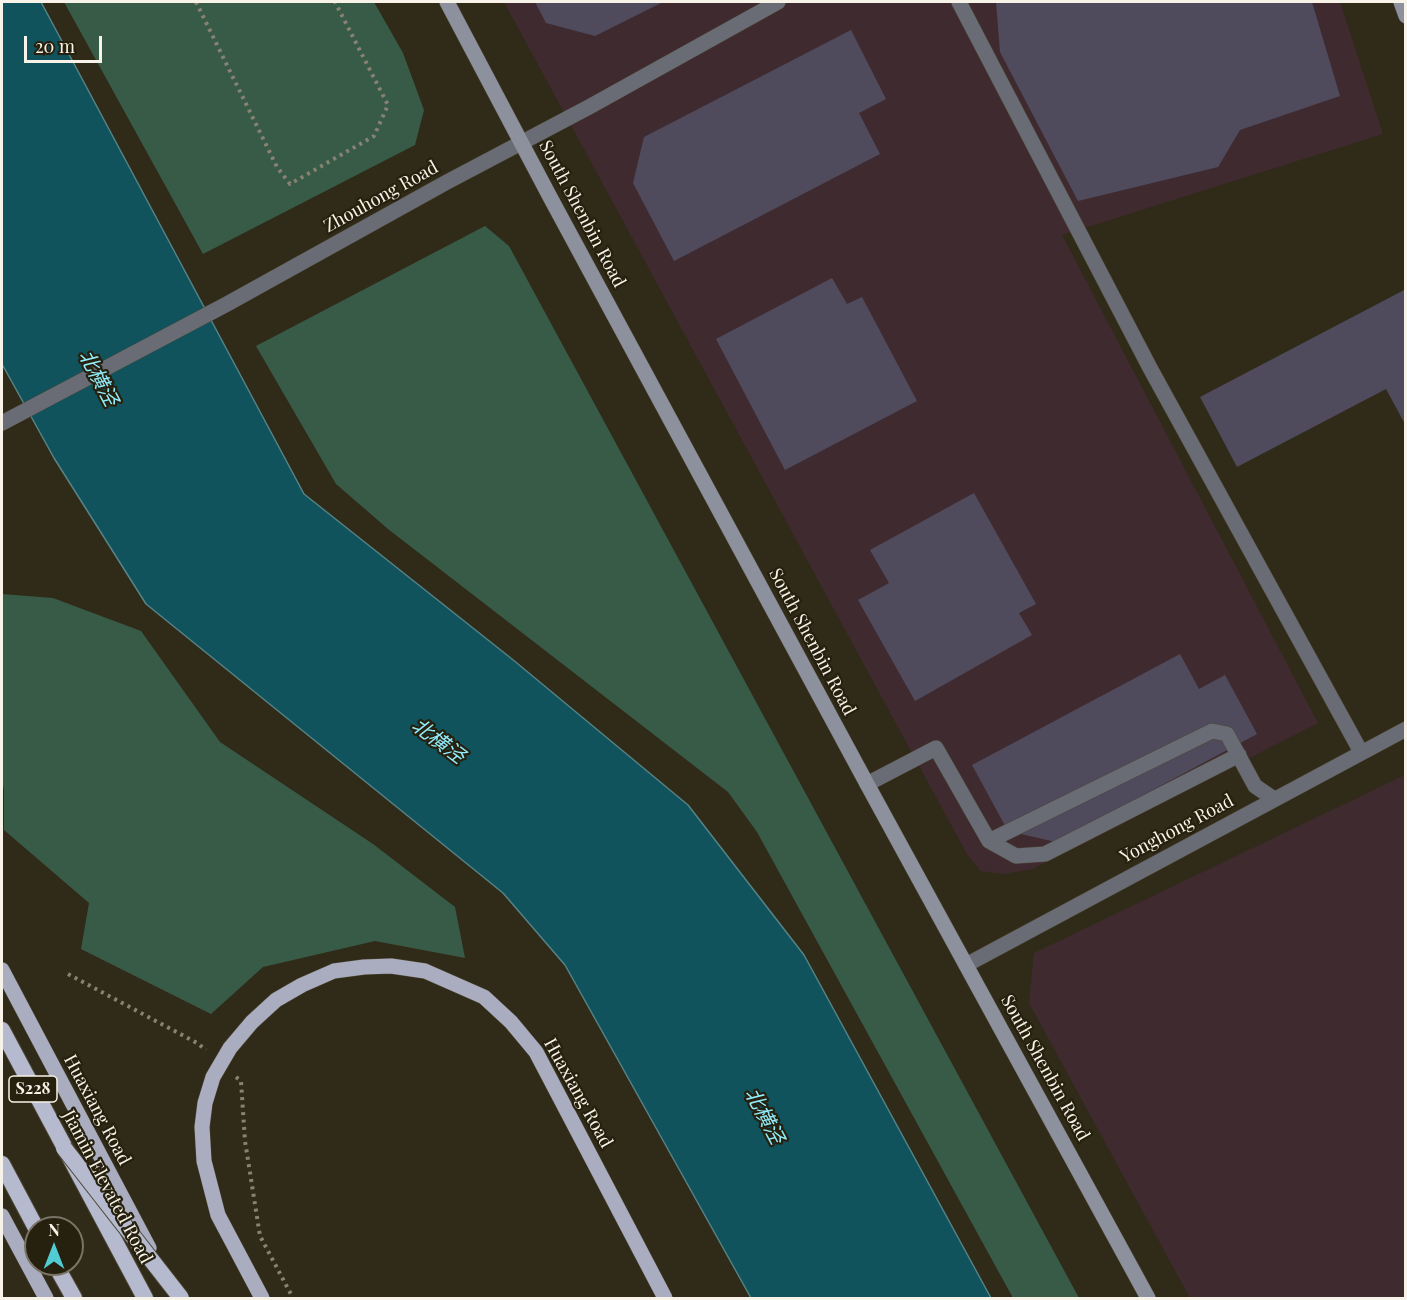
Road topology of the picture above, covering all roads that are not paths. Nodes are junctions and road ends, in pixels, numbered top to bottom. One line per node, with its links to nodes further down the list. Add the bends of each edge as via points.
1 (447, 2): 6 (main road, South Shenbin Road)
2 (778, 2): 6 (street, Zhouhong Road)
3 (960, 2): 9 (street, via 1145,357)
4 (1401, 2): 5 (main road)
5 (1406, 16)
6 (523, 143): 7 (street, Zhouhong Road); 11 (main road, South Shenbin Road)
7 (2, 423)
8 (1406, 729): 9 (street, Yonghong Road)
9 (1361, 752): 12 (street, Yonghong Road)
10 (1239, 755): 12 (street, via 1255,786); 13 (street, via 1045,854 1016,856); 13 (street, via 1227,734 1212,731)
11 (867, 784): 13 (street, via 936,748); 14 (main road, South Shenbin Road)
12 (1274, 800): 14 (street, Yonghong Road)
13 (989, 841)
14 (966, 965): 29 (main road, South Shenbin Road)
15 (2, 970): 25 (main road, Huaxiang Road)
16 (2, 1030): 17 (highway, Jiamin Elevated Road / S228)
17 (64, 1148): 24 (highway, Jiamin Elevated Road / S228, bridge); 26 (highway, bridge)
18 (2, 1164): 20 (highway)
19 (2, 1216): 23 (main road)
20 (30, 1216)
21 (61, 1276): 22 (highway)
22 (71, 1295)
23 (46, 1299)
24 (145, 1299)
25 (176, 1299)
26 (181, 1299)
27 (262, 1299): 28 (main road, Huaxiang Road, bridge, via 218,1215 204,1161 202,1127 213,1077 230,1048 276,1000 334,971 391,966 425,971 484,997 536,1052)
28 (665, 1299)
29 (1148, 1299)

